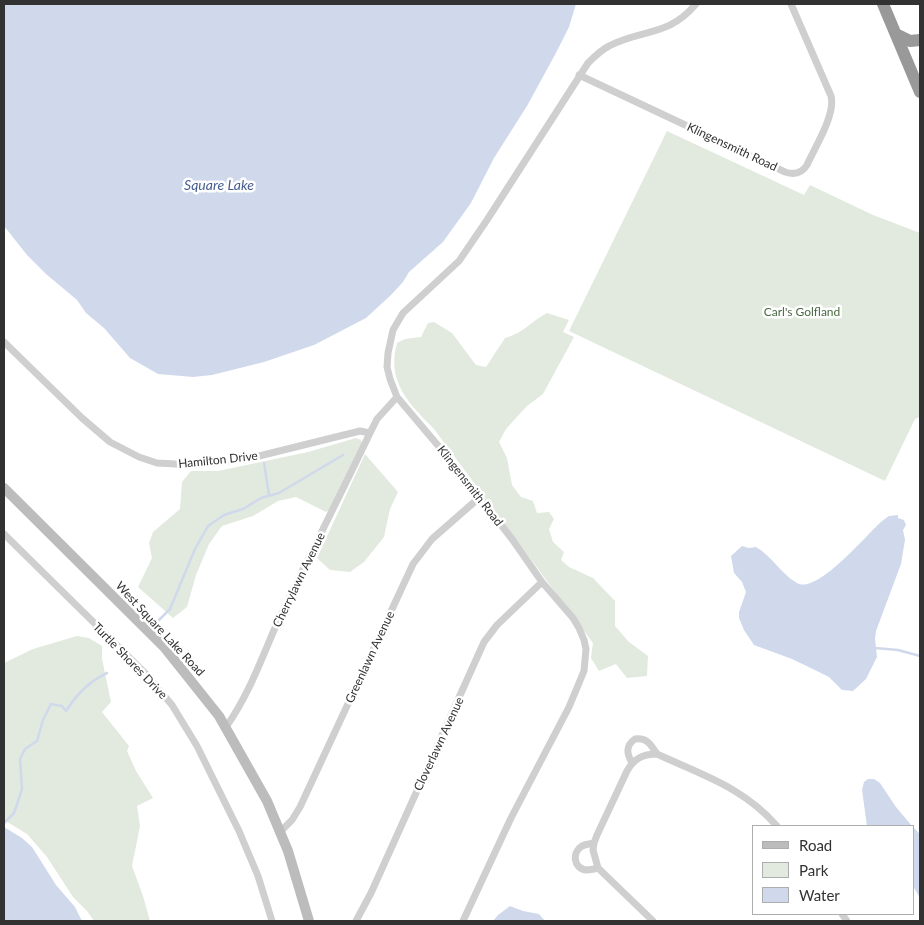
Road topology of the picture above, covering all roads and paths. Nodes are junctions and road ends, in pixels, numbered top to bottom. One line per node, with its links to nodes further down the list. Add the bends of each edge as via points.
1 (696, 4): 6 (street, Klingensmith Road, via 668,27 627,38 606,48)
2 (791, 4): 6 (street, Klingensmith Road, via 833,105 806,167 798,173 785,172)
3 (883, 4): 4 (highway)
4 (896, 34): 5 (highway, via 910,41); 7 (highway)
5 (920, 40)
6 (579, 75): 9 (street, Klingensmith Road, via 459,261 403,313 393,330 387,367)
7 (920, 92)
8 (4, 342): 10 (street, Hamilton Drive, via 110,442 156,463 193,465 247,459 360,431)
9 (397, 397): 10 (street, via 377,419); 12 (street, Klingensmith Road)
10 (370, 433): 15 (street, Cherrylawn Avenue, via 278,620 237,712)
11 (4, 488): 15 (street, West Square Lake Road, via 164,646)
12 (480, 497): 14 (street, Klingensmith Road); 19 (street, Greenlawn Avenue, via 432,539 413,564 300,807)
13 (4, 534): 22 (street, Turtle Shores Drive, via 144,672 172,705 197,746 246,846)
14 (542, 582): 24 (street, Cloverlawn Avenue, via 484,642); 25 (street, Klingensmith Road, via 579,628 586,649 584,671)
15 (226, 727): 19 (street, West Square Lake Road, via 267,801)
16 (657, 754): 17 (street, via 646,754); 17 (street, via 648,741 635,739 627,750); 18 (street, via 731,787)
17 (632, 763): 20 (street)
18 (776, 825)
19 (280, 832): 23 (street, West Square Lake Road)
20 (594, 843): 21 (street); 21 (street, via 581,846 575,860 581,868)
21 (598, 868): 26 (street)
22 (272, 921)
23 (309, 921)
24 (356, 921)
25 (462, 921)
26 (653, 921)

